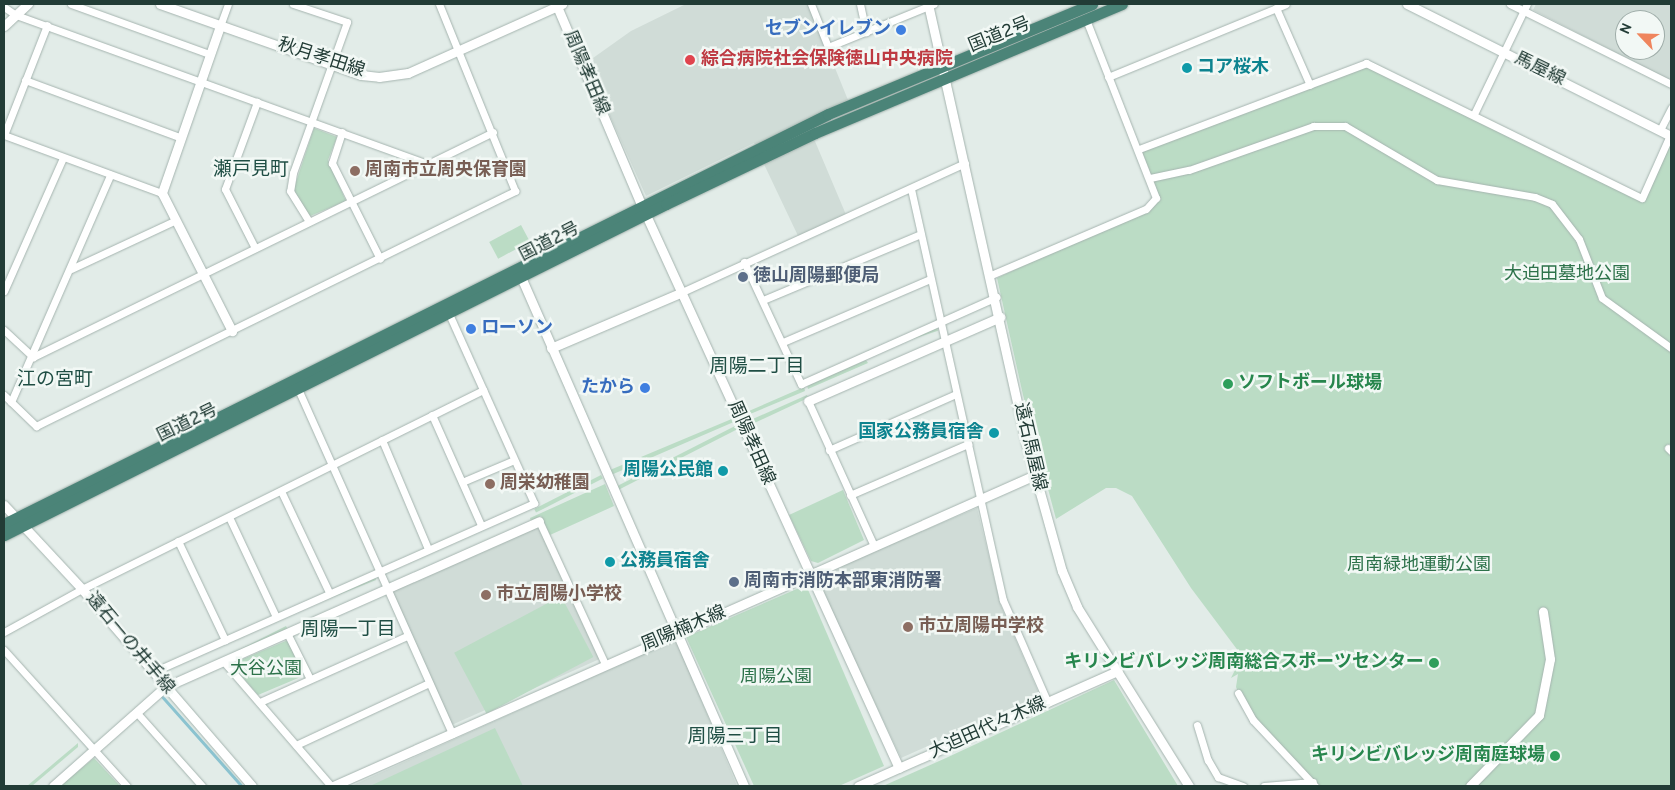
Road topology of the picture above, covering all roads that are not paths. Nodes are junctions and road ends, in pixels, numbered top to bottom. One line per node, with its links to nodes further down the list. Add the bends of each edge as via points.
1 (28, 4): 19 (street)
2 (71, 4): 27 (street)
3 (160, 4): 23 (street, 秋月孝田線)
4 (228, 4): 23 (street)
5 (293, 4): 28 (street, via 347,22)
6 (439, 4): 25 (street)
7 (811, 4): 24 (street, via 828,48)
8 (860, 4): 24 (street)
9 (930, 4): 24 (street); 29 (street, 遠石馬屋線)
10 (1092, 4): 29 (highway, 国道2号)
11 (1122, 4): 20 (highway, 国道2号)
12 (1286, 4): 18 (street)
13 (1407, 4): 26 (street, 馬屋線)
14 (1510, 4): 17 (street)
15 (559, 5): 25 (street, 秋月孝田線); 54 (street, 周陽孝田線)
16 (4, 7): 19 (street)
17 (1525, 7): 26 (street); 33 (street)
18 (1276, 8): 30 (street); 34 (street)
19 (16, 15): 21 (street); 22 (street)
20 (1086, 19): 29 (highway, 国道2号); 30 (street)
21 (48, 25): 31 (street); 32 (street)
22 (4, 26)
23 (220, 26): 27 (street); 28 (street, 秋月孝田線)
24 (866, 32)
25 (462, 52): 28 (street, 秋月孝田線, via 394,76 361,75); 41 (street)
26 (1503, 53): 37 (street); 39 (street, 馬屋線)
27 (209, 54): 32 (street)
28 (333, 65): 38 (street)
29 (945, 71): 48 (street, 遠石馬屋線); 54 (highway, 国道2号)
30 (1108, 77): 45 (street)
31 (25, 80): 42 (street); 44 (street)
32 (200, 81): 35 (street); 44 (street)
33 (1671, 84)
34 (1310, 85): 37 (street, via 1372,64); 45 (street)
35 (257, 102): 38 (street); 58 (street, via 225,189)
36 (1671, 108): 39 (street)
37 (1474, 114): 43 (street, via 1642,198)
38 (312, 123): 40 (street); 56 (street, via 290,191)
39 (1660, 130): 43 (street, 馬屋線)
40 (342, 132): 47 (street); 53 (street, via 332,163)
41 (493, 132): 47 (street); 59 (street, via 515,191)
42 (4, 135): 46 (street)
43 (1670, 135)
44 (179, 137): 52 (street)
45 (1139, 149): 50 (street)
46 (63, 158): 49 (street); 66 (street)
47 (425, 163): 53 (street)
48 (965, 163): 51 (street); 63 (street, 遠石馬屋線)
49 (110, 174): 52 (street); 61 (street)
50 (1150, 178): 63 (street, via 1156,198 1146,209); 78 (street, via 1188,170 1313,126 1345,126 1437,180 1535,196 1552,204 1579,239 1602,298)
51 (911, 189): 57 (street); 60 (street)
52 (162, 193): 55 (street)
53 (351, 203): 56 (street); 59 (street)
54 (643, 209): 64 (highway, 国道2号); 67 (street, 周陽孝田線); 99 (highway, 国道2号)
55 (174, 221): 61 (street); 62 (street)
56 (308, 222): 58 (street)
57 (921, 234): 65 (street); 69 (street)
58 (255, 248): 62 (street)
59 (380, 259): 74 (street)
60 (744, 262): 67 (street); 69 (street)
61 (71, 269): 79 (street)
62 (201, 275): 74 (street); 79 (street)
63 (990, 275): 68 (street, 遠石馬屋線)
64 (521, 277): 70 (highway, 国道2号); 77 (street)
65 (930, 279): 72 (street); 75 (street)
66 (4, 291)
67 (682, 292): 77 (street); 108 (street, 周陽孝田線)
68 (996, 297): 71 (street, 遠石馬屋線); 72 (street)
69 (763, 300): 75 (street)
70 (449, 314): 80 (highway, 国道2号); 81 (street)
71 (1000, 317): 76 (street); 92 (street, 遠石馬屋線)
72 (941, 322): 75 (street, via 801,384); 76 (street)
73 (4, 330): 79 (street)
74 (232, 331): 85 (street, via 36,426)
75 (783, 342)
76 (945, 342): 82 (street); 84 (street)
77 (551, 348): 115 (street)
78 (1671, 348)
79 (33, 357): 85 (street)
80 (298, 389): 91 (street); 99 (highway, 国道2号)
81 (483, 390): 86 (street); 90 (street)
82 (956, 394): 88 (street); 89 (street)
83 (4, 395): 85 (street)
84 (808, 401): 89 (street)
85 (11, 402)
86 (432, 414): 87 (street); 93 (street)
87 (382, 440): 91 (street); 106 (street)
88 (968, 444): 95 (street); 96 (street)
89 (829, 450): 95 (street)
90 (514, 460): 93 (street); 102 (street, via 534,502)
91 (333, 466): 94 (street); 107 (street)
92 (1035, 475): 96 (street, 周陽楠木線); 122 (street, 遠石馬屋線, via 1062,571 1078,607)
93 (462, 482): 102 (street)
94 (281, 491): 98 (street); 111 (street)
95 (850, 495): 105 (street)
96 (980, 499): 105 (street, 周陽楠木線); 129 (street, via 1003,600)
97 (4, 505): 99 (street, 遠石一の井手線)
98 (229, 517): 104 (street); 113 (street)
99 (20, 520): 101 (highway, 国道2号); 103 (highway, 国道2号); 109 (street, 遠石一の井手線)
100 (539, 521): 110 (street); 121 (street)
101 (4, 524)
102 (481, 525): 106 (street)
103 (4, 535)
104 (178, 541): 109 (street); 118 (street)
105 (874, 546): 108 (street, 周陽楠木線)
106 (428, 549): 107 (street)
107 (378, 570): 110 (street); 111 (street)
108 (810, 574): 115 (street, 周陽楠木線); 135 (street, 周陽孝田線)
109 (82, 589): 114 (street); 123 (street, 遠石一の井手線)
110 (387, 590): 116 (street); 117 (street)
111 (329, 592): 113 (street)
112 (1543, 612): 147 (street, via 1550,659 1539,715)
113 (276, 617): 118 (street)
114 (4, 632)
115 (679, 633): 121 (street, 周陽楠木線); 142 (street)
116 (288, 635): 120 (street); 124 (street)
117 (407, 636): 124 (street); 125 (street)
118 (225, 640): 123 (street)
119 (4, 650): 134 (street)
120 (224, 662): 126 (street); 128 (street)
121 (605, 664): 132 (street, 周陽楠木線)
122 (1118, 671): 129 (street, 大迫田代々木線); 144 (street, 遠石馬屋線)
123 (153, 672): 126 (street, 遠石一の井手線)
124 (310, 679): 128 (street)
125 (427, 684): 132 (street); 133 (street)
126 (165, 687): 130 (street); 140 (street, 遠石一の井手線)
127 (1238, 693): 136 (street, via 1253,720)
128 (260, 702): 133 (street)
129 (1048, 703): 135 (street, 大迫田代々木線)
130 (137, 713): 134 (street); 139 (street)
131 (1197, 725): 145 (street, via 1208,760 1218,777)
132 (452, 734): 141 (street, 周陽楠木線)
133 (296, 745): 141 (street)
134 (95, 751): 137 (street); 138 (street)
135 (899, 768): 143 (street, 大迫田代々木線)
136 (1314, 784): 146 (street)
137 (53, 786)
138 (127, 786)
139 (202, 786)
140 (252, 786)
141 (332, 786)
142 (744, 786)
143 (858, 786)
144 (1189, 786)
145 (1243, 786)
146 (1264, 786)
147 (1470, 786)

